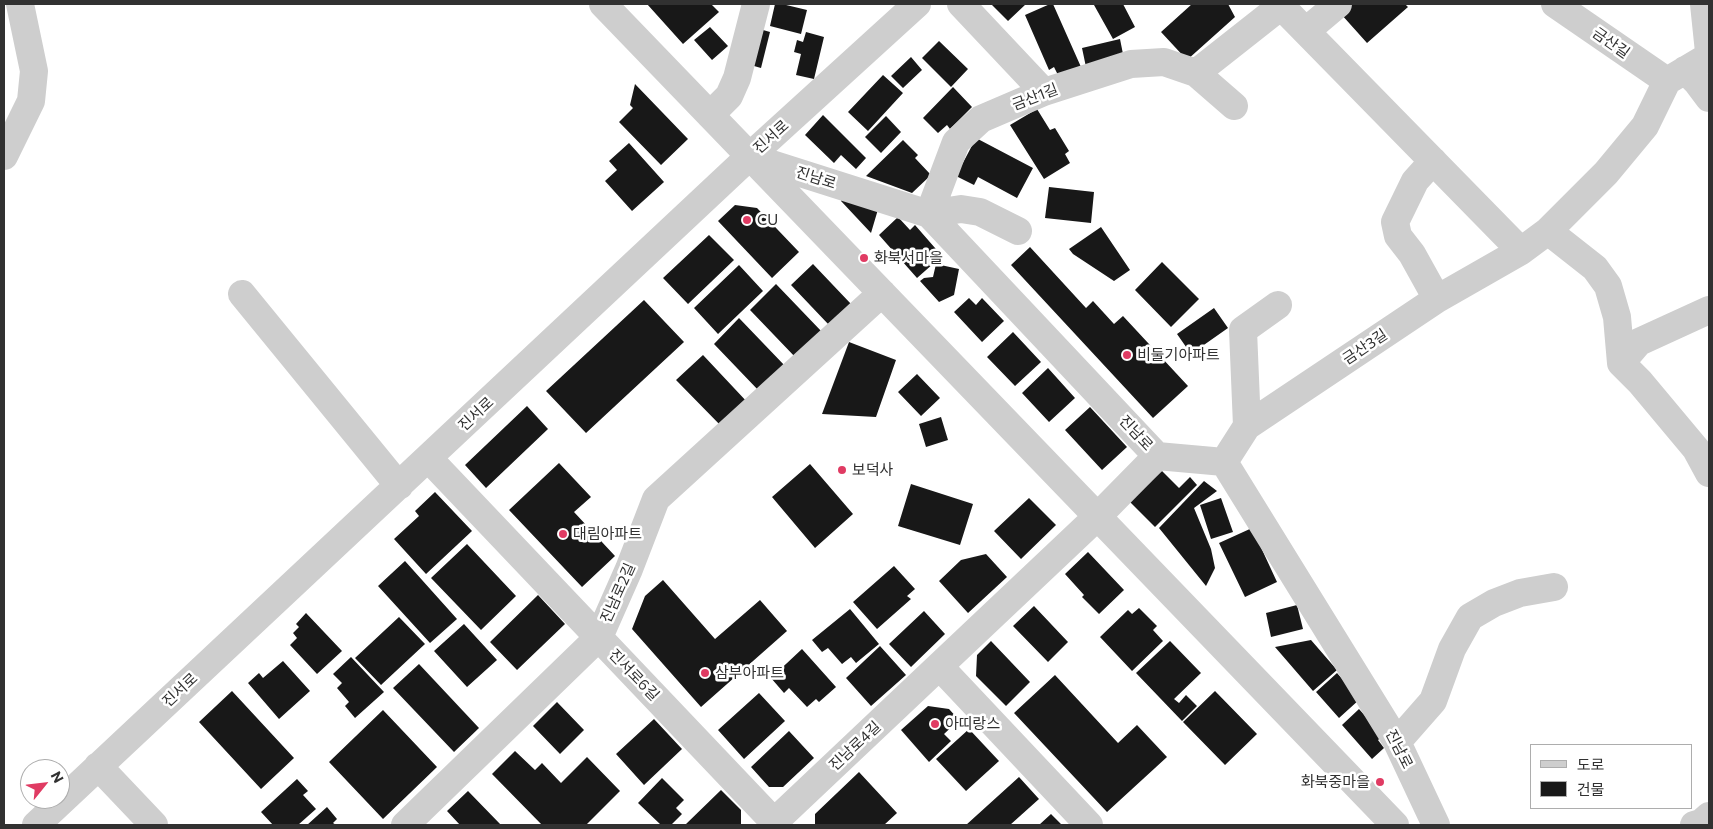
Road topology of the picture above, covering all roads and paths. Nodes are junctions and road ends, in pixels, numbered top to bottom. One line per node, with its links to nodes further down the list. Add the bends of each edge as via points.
1 (20, 4): 19 (street, via 34,71 31,101)
2 (603, 4): 18 (street, 진남로)
3 (756, 4): 18 (street, via 737,78 728,96)
4 (917, 4): 20 (street, 진서로)
5 (961, 4): 15 (street)
6 (1338, 4): 10 (street)
7 (1555, 4): 14 (street, 금산길)
8 (1704, 4): 11 (street)
9 (1280, 5): 10 (street); 13 (street)
10 (1306, 31): 21 (street)
11 (1709, 52)
12 (1709, 56): 14 (street)
13 (1196, 74): 15 (street, 금산1길, via 1164,62 1131,64); 17 (street, 금산1길)
14 (1676, 75): 16 (street, 금산길, via 1697,82); 24 (street, 금산3길, via 1645,126 1606,173)
15 (1044, 92): 22 (street, 금산1길, via 981,119 956,142)
16 (1709, 98)
17 (1234, 106)
18 (710, 115): 20 (street, 진남로)
19 (4, 156)
20 (750, 156): 22 (street, 진남로); 26 (street, 진남로); 34 (street, 진서로)
21 (1433, 161): 25 (street); 28 (street, via 1415,181 1395,222 1398,236)
22 (928, 214): 23 (street, via 961,209 980,212); 33 (street, 진남로)
23 (1018, 231)
24 (1548, 232): 25 (street, 금산3길); 31 (street, via 1595,268 1608,286 1617,317)
25 (1521, 250): 28 (street, 금산3길)
26 (882, 293): 38 (street, 진남로); 40 (street, 진남로2길, via 656,499)
27 (242, 294): 37 (street)
28 (1437, 299): 32 (street, 금산3길)
29 (1278, 305): 32 (street, via 1243,330)
30 (1709, 310): 31 (street, via 1639,342)
31 (1621, 363): 36 (street, via 1696,450)
32 (1247, 426): 35 (street, 금산3길)
33 (1157, 456): 35 (street, 진남로); 38 (street, 진남로4길)
34 (429, 459): 37 (street, 진서로); 40 (street, 진서로6길)
35 (1224, 462): 42 (street, 진남로)
36 (1709, 472)
37 (399, 486): 43 (street, 진서로)
38 (1098, 516): 41 (street, 진남로4길); 49 (street, 진남로)
39 (1554, 586): 42 (street, via 1520,593 1470,617 1452,649 1433,702)
40 (599, 638): 44 (street, 진서로6길); 47 (street, 진남로2길)
41 (940, 667): 44 (street, 진남로4길); 48 (street)
42 (1397, 742): 50 (street, 진남로)
43 (98, 766): 45 (street, 진서로); 46 (street)
44 (774, 824)
45 (36, 825)
46 (154, 825)
47 (406, 825)
48 (1089, 825)
49 (1394, 825)
50 (1436, 825)

